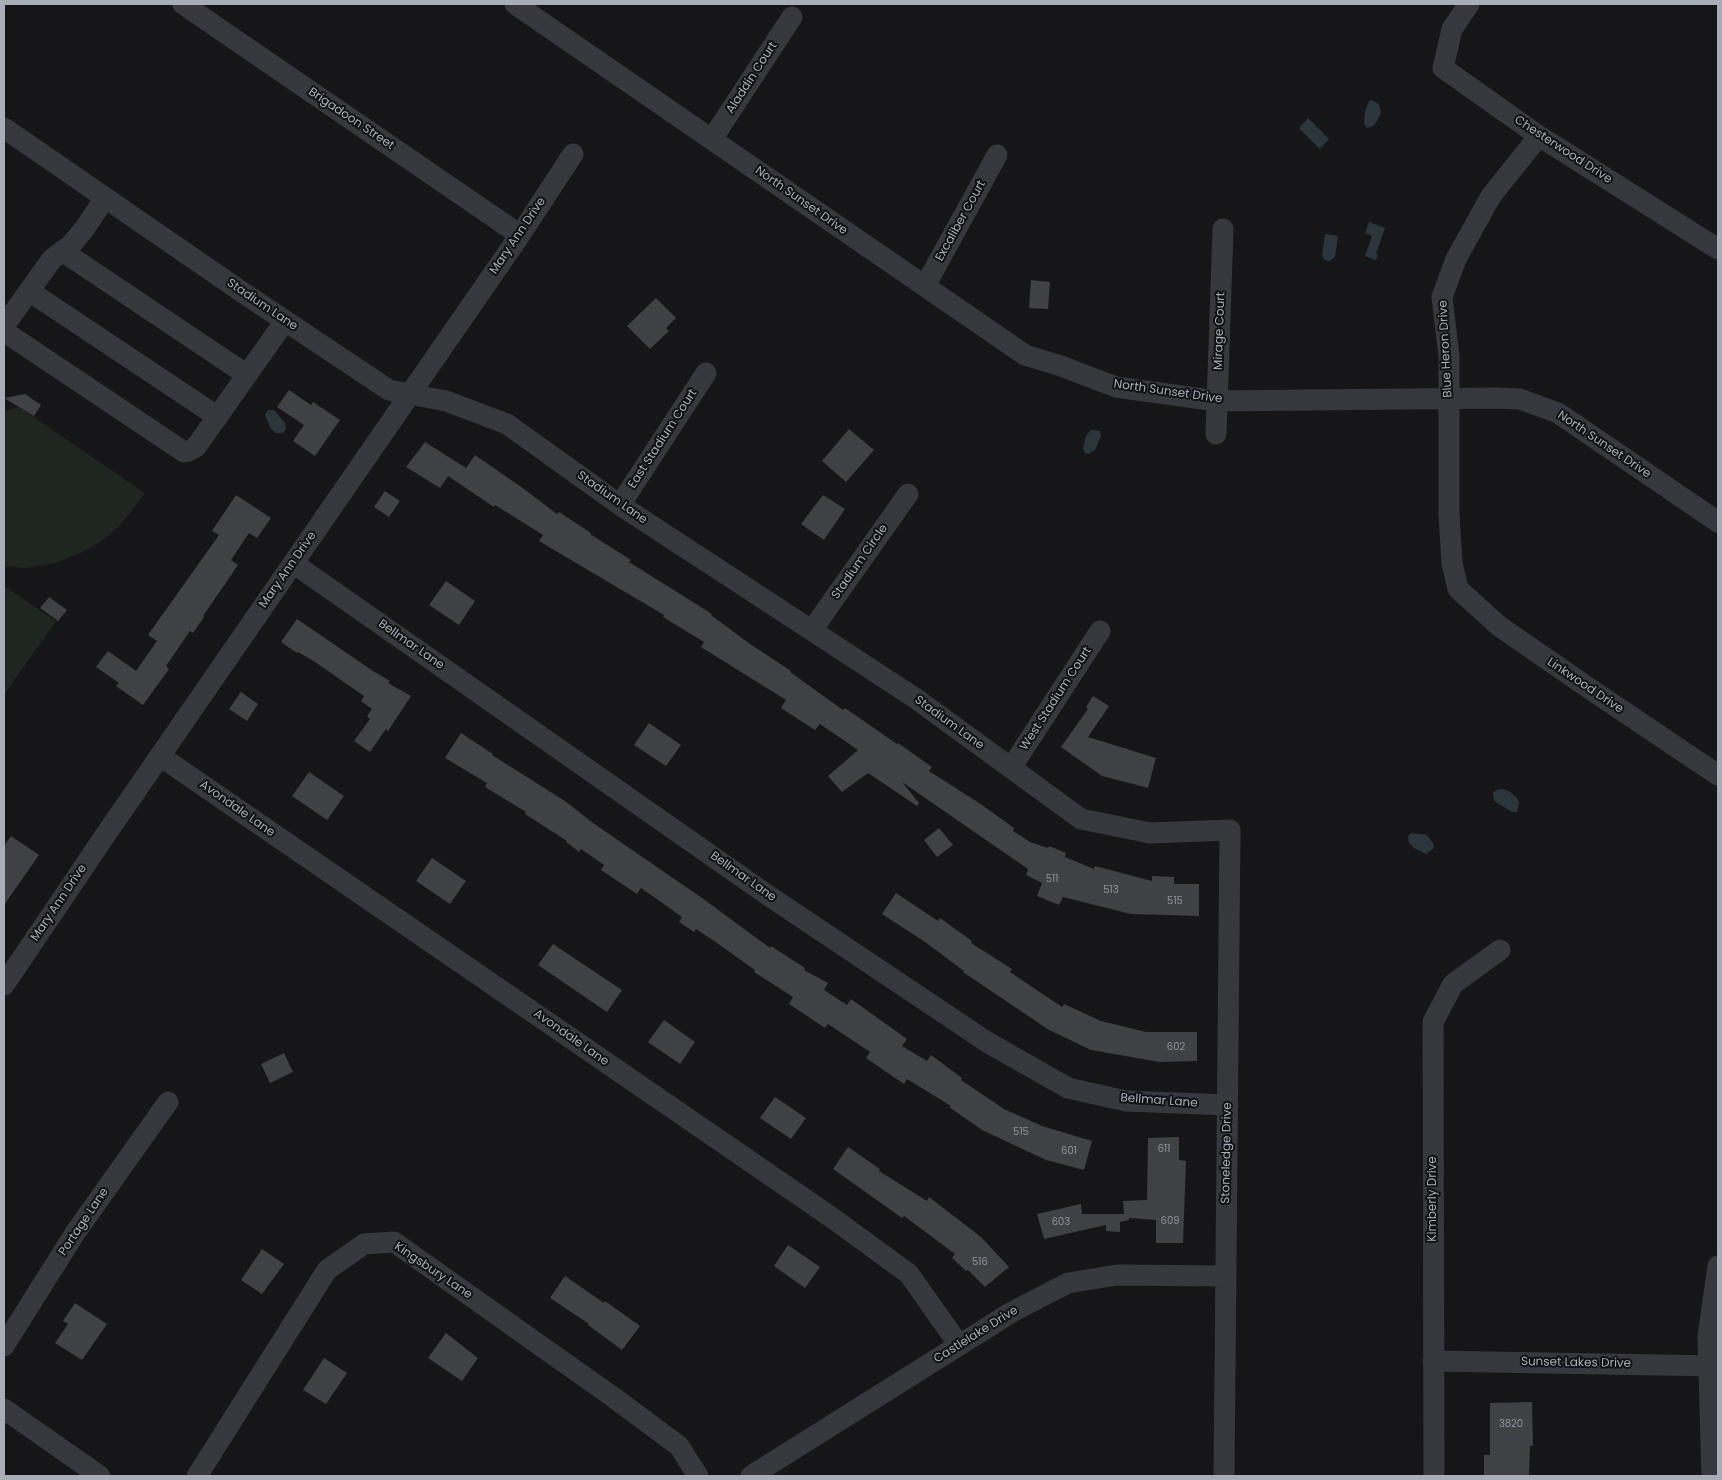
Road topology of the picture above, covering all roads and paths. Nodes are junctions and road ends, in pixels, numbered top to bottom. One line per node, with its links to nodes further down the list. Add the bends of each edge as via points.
1 (183, 4): 12 (street, Brigadoon Street)
2 (515, 4): 7 (street, North Sunset Drive)
3 (1469, 4): 6 (street, Chesterwood Drive, via 1452,29 1443,68)
4 (792, 17): 7 (street, Aladdin Court)
5 (4, 128): 10 (street, Stadium Lane)
6 (1538, 136): 13 (street, Chesterwood Drive); 22 (street, Blue Heron Drive, via 1492,196 1456,258 1442,297 1449,356)
7 (712, 140): 15 (street, North Sunset Drive)
8 (574, 154): 12 (street, Mary Ann Drive)
9 (998, 155): 15 (street, Excaliber Court)
10 (105, 198): 14 (street, via 85,228); 17 (street, Stadium Lane)
11 (1223, 229): 23 (street, Mirage Court)
12 (520, 235): 21 (street, Mary Ann Drive)
13 (1718, 249)
14 (57, 255): 16 (street); 20 (street)
15 (925, 286): 23 (street, North Sunset Drive, via 1025,355 1116,387)
16 (28, 291): 18 (street); 24 (street)
17 (285, 321): 20 (street); 21 (street, Stadium Lane, via 390,390)
18 (4, 330): 24 (street, via 184,452 196,447)
19 (706, 373): 27 (street, East Stadium Court)
20 (247, 375): 24 (street)
21 (410, 394): 27 (street, Stadium Lane, via 446,401 507,424); 29 (street, Mary Ann Drive)
22 (1448, 399): 23 (street, North Sunset Drive); 28 (street, North Sunset Drive, via 1520,399 1558,413); 30 (street, Blue Heron Drive, via 1449,516 1452,563)
23 (1217, 401): 25 (street, Mirage Court)
24 (218, 417)
25 (1216, 434)
26 (908, 494): 31 (street, Stadium Circle)
27 (620, 505): 31 (street, Stadium Lane)
28 (1718, 522)
29 (293, 562): 33 (street, Mary Ann Drive); 40 (street, Bellmar Lane, via 769,896 987,1042 1068,1088 1126,1101)
30 (1458, 589): 35 (street, Linkwood Drive, via 1499,626)
31 (812, 630): 34 (street, Stadium Lane, via 915,698)
32 (1100, 631): 34 (street, West Stadium Court)
33 (160, 756): 38 (street, Mary Ann Drive); 43 (street, Avondale Lane, via 901,1268 909,1274)
34 (1011, 768): 36 (street, Stadium Lane, via 1081,819 1150,832)
35 (1718, 775)
36 (1230, 830): 40 (street, Stoneledge Drive)
37 (1500, 950): 45 (street, Kimberly Drive, via 1453,984 1433,1022)
38 (4, 985)
39 (168, 1102): 44 (street, Portage Lane, via 75,1233)
40 (1228, 1105): 42 (street, Stoneledge Drive)
41 (1718, 1266): 46 (street, via 1708,1336)
42 (1226, 1276): 43 (street, Castlelake Drive, via 1117,1275 1068,1283); 52 (street, Stoneledge Drive)
43 (959, 1345): 51 (street, Castlelake Drive)
44 (4, 1346)
45 (1434, 1360): 46 (street, Sunset Lakes Drive); 53 (street, Kimberly Drive)
46 (1713, 1366): 54 (street)
47 (4, 1409): 48 (street)
48 (100, 1476)
49 (197, 1476): 50 (street, Kingsbury Lane, via 327,1270 364,1244 394,1242 679,1446)
50 (698, 1476)
51 (751, 1476)
52 (1224, 1476)
53 (1434, 1476)
54 (1712, 1476)

